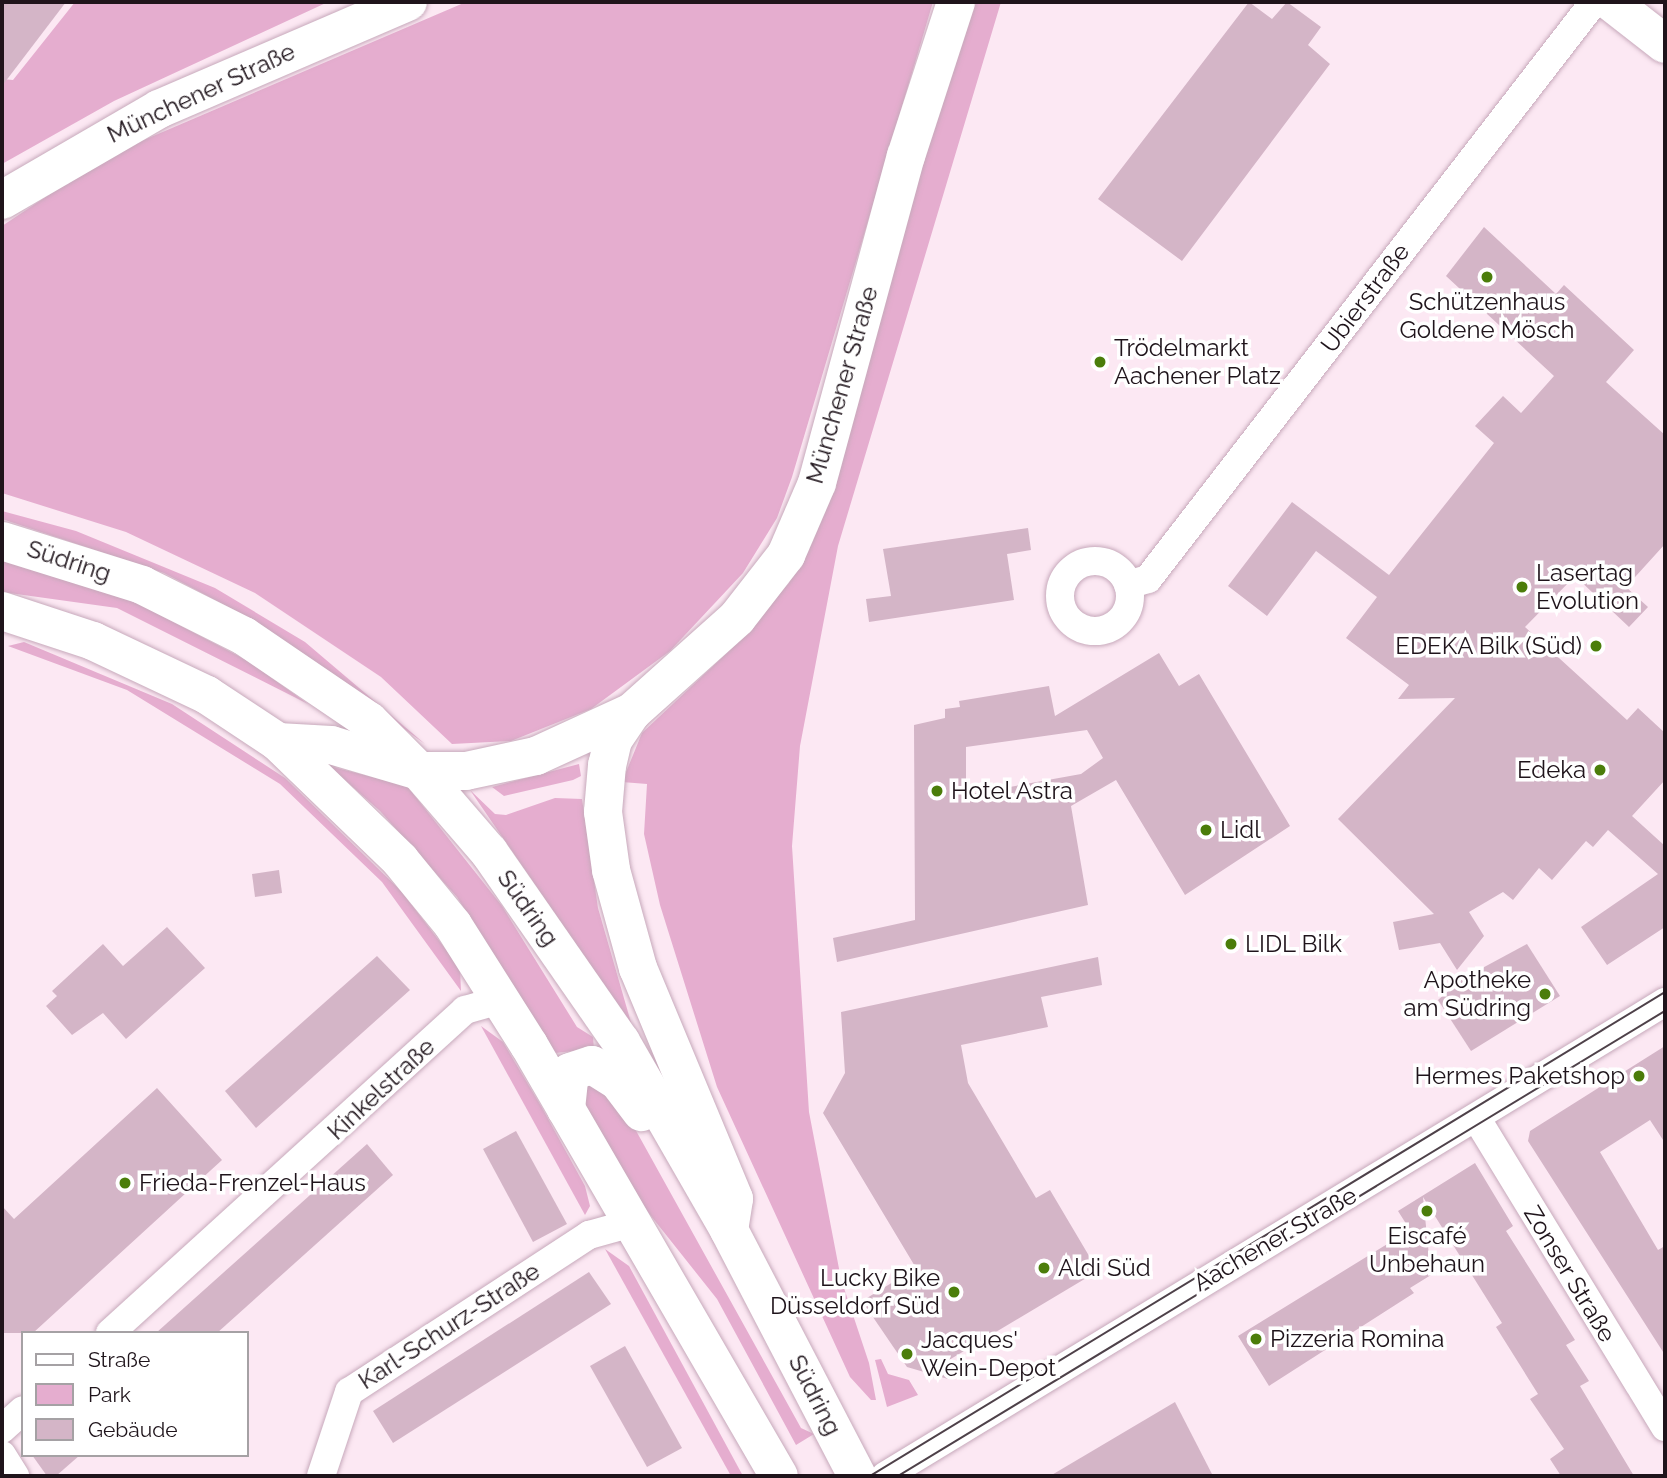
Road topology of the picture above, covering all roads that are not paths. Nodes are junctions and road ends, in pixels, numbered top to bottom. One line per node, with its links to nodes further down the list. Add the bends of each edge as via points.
1 (408, 2): 6 (main road, Münchener Straße, via 159,109)
2 (956, 2): 10 (main road, Münchener Straße, via 800,527 776,571 737,618)
3 (1594, 2): 8 (street, Ubierstraße, via 1148,579)
4 (1611, 2): 5 (main road)
5 (1665, 44)
6 (2, 200)
7 (2, 541): 12 (main road, Südring, via 142,584 244,636 369,722)
8 (1128, 585)
9 (2, 611): 11 (main road, via 155,667)
10 (632, 712): 12 (main road, via 536,756 467,771); 19 (main road, via 613,740 607,765 603,812 611,870 638,968 734,1199)
11 (278, 742): 12 (main road, via 331,745); 13 (main road, via 400,860)
12 (419, 771): 17 (main road, Südring, via 489,852 621,1042)
13 (501, 1000): 15 (main road); 20 (street, Kinkelstraße, via 465,1010)
14 (1665, 1002): 16 (street, Aachener Straße)
15 (566, 1109): 17 (main road, via 570,1072 592,1065 606,1071); 18 (main road)
16 (1477, 1119): 22 (street, Zonser Straße); 29 (street, Aachener Straße)
17 (704, 1194): 19 (main road, Südring)
18 (629, 1224): 26 (street, Karl-Schurz-Straße, via 589,1235 349,1392); 27 (main road)
19 (729, 1230): 28 (main road, Südring)
20 (112, 1331)
21 (21, 1412): 23 (street)
22 (1665, 1427)
23 (2, 1429)
24 (2, 1455): 25 (street)
25 (15, 1476)
26 (321, 1476)
27 (779, 1476)
28 (857, 1476)
29 (885, 1476)

